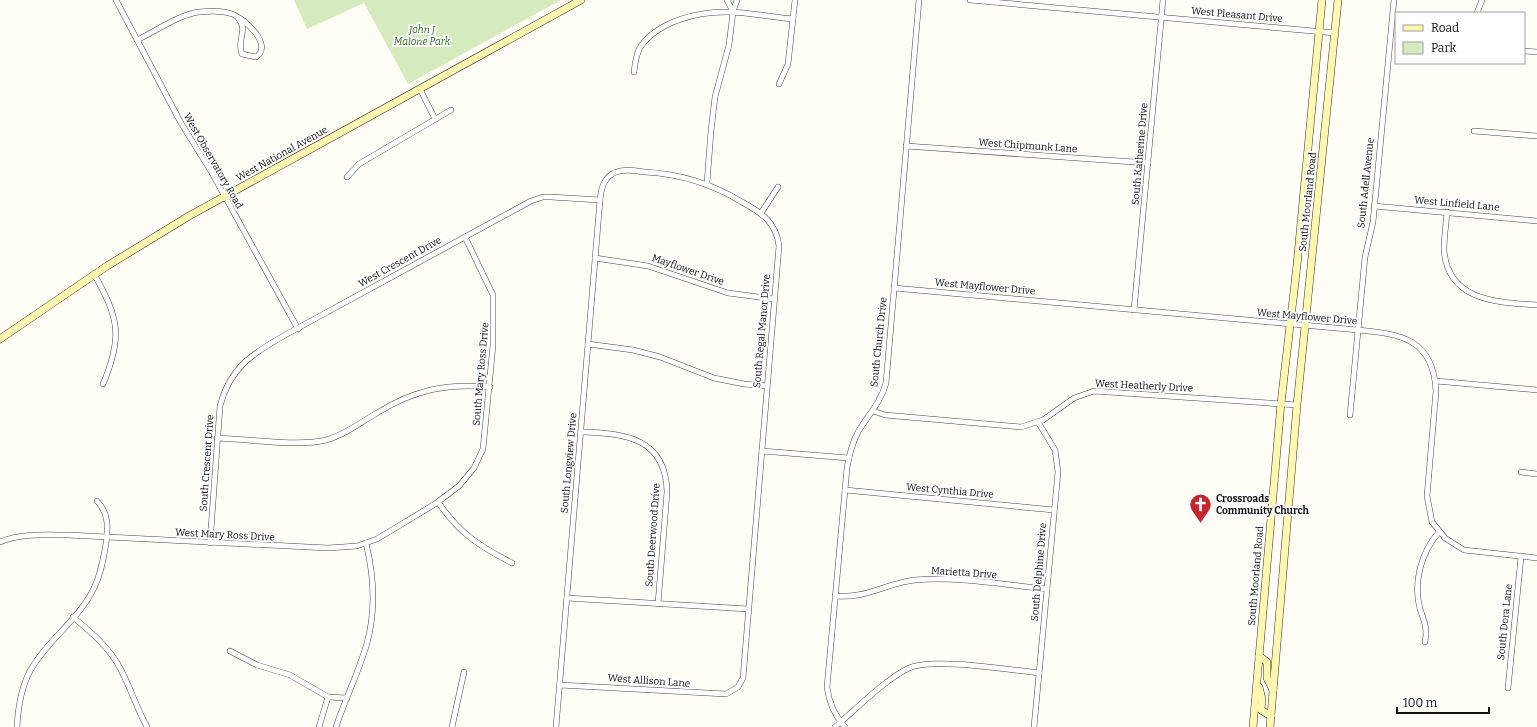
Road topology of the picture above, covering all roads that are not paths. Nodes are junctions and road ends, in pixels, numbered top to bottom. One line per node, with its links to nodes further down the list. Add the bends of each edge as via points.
1 (116, 0): 22 (street, West Observatory Road)
2 (727, 0): 13 (street)
3 (737, 0): 13 (street)
4 (795, 0): 17 (street)
5 (919, 0): 32 (street, South Church Drive)
6 (970, 0): 15 (street, West Pleasant Drive)
7 (1163, 0): 15 (street, South Katherine Drive)
8 (1322, 0): 18 (main road, South Moorland Road)
9 (1338, 0): 19 (main road, South Moorland Road)
10 (1394, 0): 20 (street, South Adell Avenue)
11 (1482, 0): 14 (street)
12 (576, 1): 27 (main road, West National Avenue)
13 (733, 12): 17 (street); 25 (street, via 694,15 662,28 641,46); 35 (street, via 729,45 712,118)
14 (1477, 12)
15 (1161, 16): 18 (street, West Pleasant Drive); 33 (street, South Katherine Drive)
16 (238, 18): 16 (street, via 244,27 240,47 242,54 256,57 261,52 261,42 246,22); 22 (street, via 233,14 217,12 192,13)
17 (793, 19): 26 (street, via 788,64)
18 (1319, 32): 19 (street, West Pleasant Drive); 50 (main road, South Moorland Road, via 1297,265)
19 (1335, 33): 51 (main road, South Moorland Road)
20 (1390, 38): 21 (street); 39 (street, South Adell Avenue)
21 (1395, 39)
22 (137, 40): 37 (street, West Observatory Road)
23 (1525, 51): 24 (street)
24 (1537, 52)
25 (634, 72)
26 (779, 84)
27 (420, 89): 29 (street); 37 (main road, West National Avenue)
28 (451, 110): 29 (street)
29 (435, 119): 34 (street, via 359,164)
30 (1474, 130): 31 (street)
31 (1537, 136)
32 (906, 146): 33 (street, West Chipmunk Lane); 46 (street, South Church Drive)
33 (1148, 163): 49 (street, South Katherine Drive)
34 (347, 177)
35 (707, 183): 38 (street, South Regal Manor Drive, via 659,173 620,171 611,174 606,180 602,186); 40 (street, South Regal Manor Drive)
36 (778, 187): 40 (street)
37 (224, 197): 45 (main road, West National Avenue); 52 (street, West Observatory Road)
38 (600, 200): 43 (street, West Crescent Drive, via 543,197 513,210); 44 (street, South Longview Drive)
39 (1374, 206): 41 (street, West Linfield Lane); 53 (street, South Adell Avenue, via 1365,257)
40 (761, 212): 47 (street, South Regal Manor Drive, via 774,226 778,237)
41 (1447, 212): 42 (street, West Linfield Lane); 48 (street, via 1444,243 1446,260 1452,274 1463,288 1477,297 1488,300)
42 (1537, 221)
43 (465, 237): 52 (street, West Crescent Drive); 59 (street, South Mary Ross Drive, via 493,295 495,312)
44 (595, 258): 47 (street, Mayflower Drive, via 648,266 728,293); 55 (street, South Longview Drive)
45 (94, 274): 54 (main road, West National Avenue); 57 (street, via 111,307 116,327 114,357)
46 (894, 288): 49 (street, West Mayflower Drive); 64 (street, South Church Drive, via 886,383)
47 (774, 300): 60 (street, South Regal Manor Drive)
48 (1537, 305)
49 (1134, 310): 50 (street, West Mayflower Drive)
50 (1288, 324): 51 (street, West Mayflower Drive); 62 (main road, South Moorland Road)
51 (1306, 326): 53 (street, West Mayflower Drive); 63 (main road, South Moorland Road)
52 (298, 329): 58 (street, West Crescent Drive, via 262,348 243,362)
53 (1358, 330): 56 (street, West Mayflower Drive, via 1390,333 1408,339 1427,357); 65 (street, South Adell Avenue)
54 (0, 339)
55 (588, 344): 60 (street, via 633,350 660,357 714,378); 67 (street, South Longview Drive)
56 (1436, 381): 61 (street); 77 (street, West Mayflower Drive, via 1427,496 1429,514)
57 (103, 384)
58 (227, 386): 68 (street, South Crescent Drive, via 220,406)
59 (490, 386): 68 (street, via 463,385 418,392 386,407 343,434 326,440 305,442); 75 (street, South Mary Ross Drive, via 483,449 474,468 459,486)
60 (767, 386): 69 (street, South Regal Manor Drive)
61 (1537, 390)
62 (1281, 403): 63 (street); 66 (street, West Heatherly Drive, via 1094,391 1074,398); 93 (main road, South Moorland Road)
63 (1297, 405): 100 (main road, South Moorland Road)
64 (873, 411): 66 (street, West Heatherly Drive, via 885,415 1013,427 1029,426); 70 (street, South Church Drive, via 858,432)
65 (1350, 415)
66 (1038, 422): 76 (street, South Delphine Drive, via 1051,443 1057,462)
67 (581, 432): 87 (street, South Longview Drive); 88 (street, South Deerwood Drive, via 624,435 635,439 650,448 662,466 667,492)
68 (217, 438): 80 (street, South Crescent Drive)
69 (762, 451): 70 (street); 89 (street, South Regal Manor Drive)
70 (849, 458): 73 (street, South Church Drive)
71 (1521, 472): 72 (street)
72 (1537, 474)
73 (845, 490): 76 (street, West Cynthia Drive); 86 (street, South Church Drive)
74 (96, 502): 78 (street, via 106,515)
75 (438, 502): 81 (street, West Mary Ross Drive); 84 (street, via 455,525 469,538)
76 (1054, 510): 85 (street, South Delphine Drive)
77 (1439, 532): 82 (street, West Mayflower Drive, via 1464,550); 91 (street, via 1424,554 1419,577 1419,600 1427,629)
78 (107, 537): 79 (street, West Mary Ross Drive, via 39,534); 80 (street, West Mary Ross Drive); 90 (street, via 102,570 93,589)
79 (0, 542)
80 (210, 543): 81 (street, West Mary Ross Drive, via 328,548)
81 (366, 543): 102 (street, via 373,586 372,612 367,643)
82 (1521, 557): 83 (street, West Mayflower Drive); 98 (street, South Dora Lane)
83 (1537, 558)
84 (512, 563)
85 (1047, 589): 86 (street, Marietta Drive, via 927,579 899,583 854,597); 95 (street, South Delphine Drive)
86 (835, 596): 104 (street, South Church Drive, via 827,687 830,706)
87 (567, 598): 88 (street); 97 (street, South Longview Drive)
88 (658, 604): 89 (street)
89 (748, 609): 99 (street, South Regal Manor Drive, via 742,678)
90 (73, 617): 105 (street, via 42,653 30,672 22,691); 106 (street, via 111,654 121,669)
91 (1425, 642)
92 (230, 651): 101 (street, via 257,665 290,675)
93 (1259, 656): 96 (main road, South Moorland Road); 100 (main road, via 1267,662 1267,678)
94 (464, 672): 109 (street)
95 (1039, 673): 104 (street, via 932,663 913,666 896,676); 113 (street, South Delphine Drive)
96 (1257, 681): 103 (main road, via 1262,699 1261,710); 114 (main road, South Moorland Road)
97 (560, 685): 99 (street, West Allison Lane, via 719,695); 110 (street, South Longview Drive)
98 (1508, 688)
99 (736, 689)
100 (1273, 690): 103 (main road, South Moorland Road)
101 (328, 697): 102 (street); 107 (street)
102 (347, 698): 108 (street)
103 (1271, 716): 115 (main road, South Moorland Road)
104 (840, 722): 111 (street); 112 (street)
105 (17, 727)
106 (147, 727)
107 (319, 727)
108 (336, 727)
109 (452, 727)
110 (556, 727)
111 (835, 727)
112 (845, 727)
113 (1034, 727)
114 (1253, 727)
115 (1270, 727)

